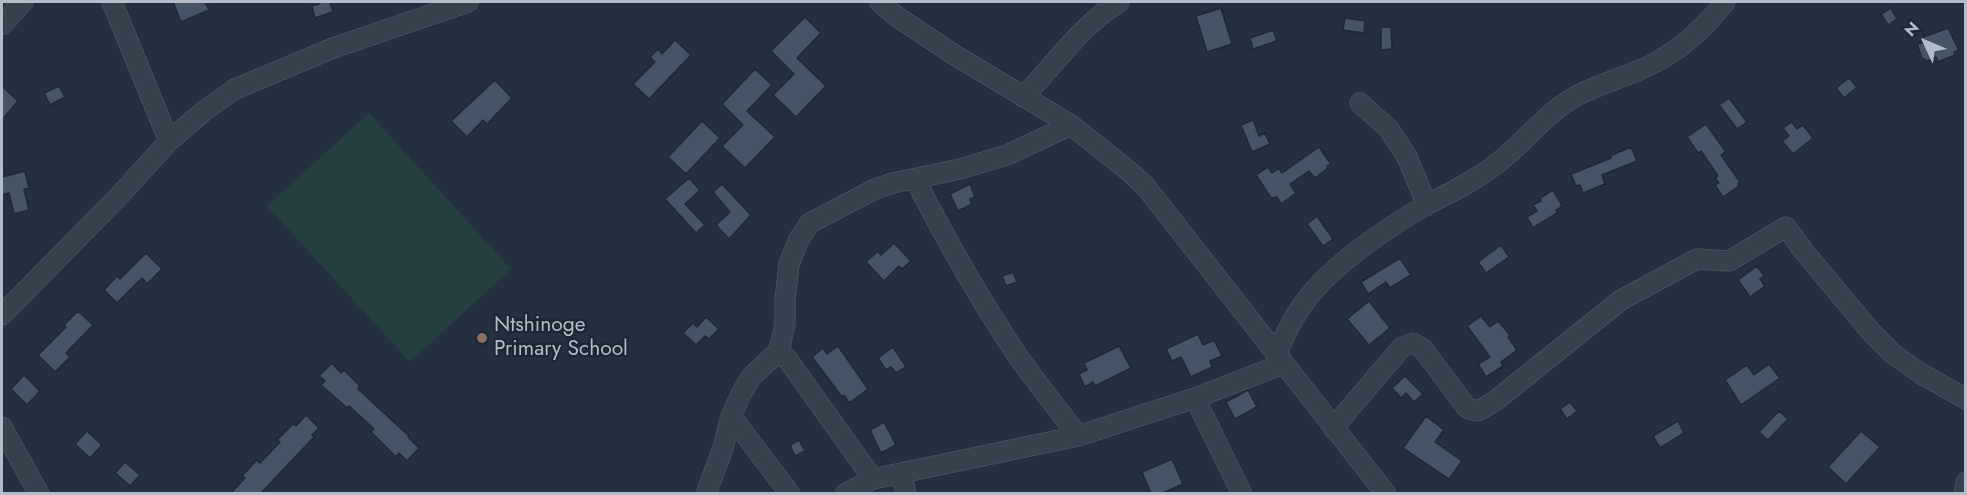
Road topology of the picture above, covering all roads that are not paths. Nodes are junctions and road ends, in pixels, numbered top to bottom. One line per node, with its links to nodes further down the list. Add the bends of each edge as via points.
1 (22, 2): 7 (street)
2 (112, 2): 11 (street)
3 (468, 2): 11 (street, via 333,48 235,89)
4 (880, 2): 8 (street, via 952,54)
5 (1119, 2): 8 (street, via 1086,27)
6 (1725, 2): 13 (street, via 1686,44 1656,62 1576,96 1496,164)
7 (2, 25)
8 (1023, 97): 10 (street)
9 (1360, 103): 13 (street, via 1389,129 1407,157)
10 (1071, 125): 12 (street, via 1007,155); 16 (street, via 1146,188)
11 (169, 141): 14 (street)
12 (915, 180): 15 (street, via 875,189 810,223 789,264); 22 (street, via 980,297)
13 (1427, 205): 16 (street, via 1352,254 1324,281 1290,324)
14 (2, 315)
15 (779, 351): 19 (street, via 752,376); 24 (street)
16 (1279, 359): 17 (street); 20 (street)
17 (1195, 398): 22 (street); 31 (street)
18 (1965, 399): 20 (street, via 1893,354 1786,226 1729,261 1697,260 1621,300 1478,411 1467,408 1424,349 1413,343 1402,348)
19 (731, 416): 27 (street); 28 (street)
20 (1333, 428): 32 (street)
21 (4, 434): 26 (street)
22 (1078, 436): 23 (street)
23 (901, 472): 24 (street); 30 (street)
24 (873, 479): 29 (street)
25 (1965, 482): 33 (street)
26 (39, 494)
27 (706, 494)
28 (790, 494)
29 (845, 494)
30 (906, 494)
31 (1242, 494)
32 (1386, 494)
33 (1964, 494)

